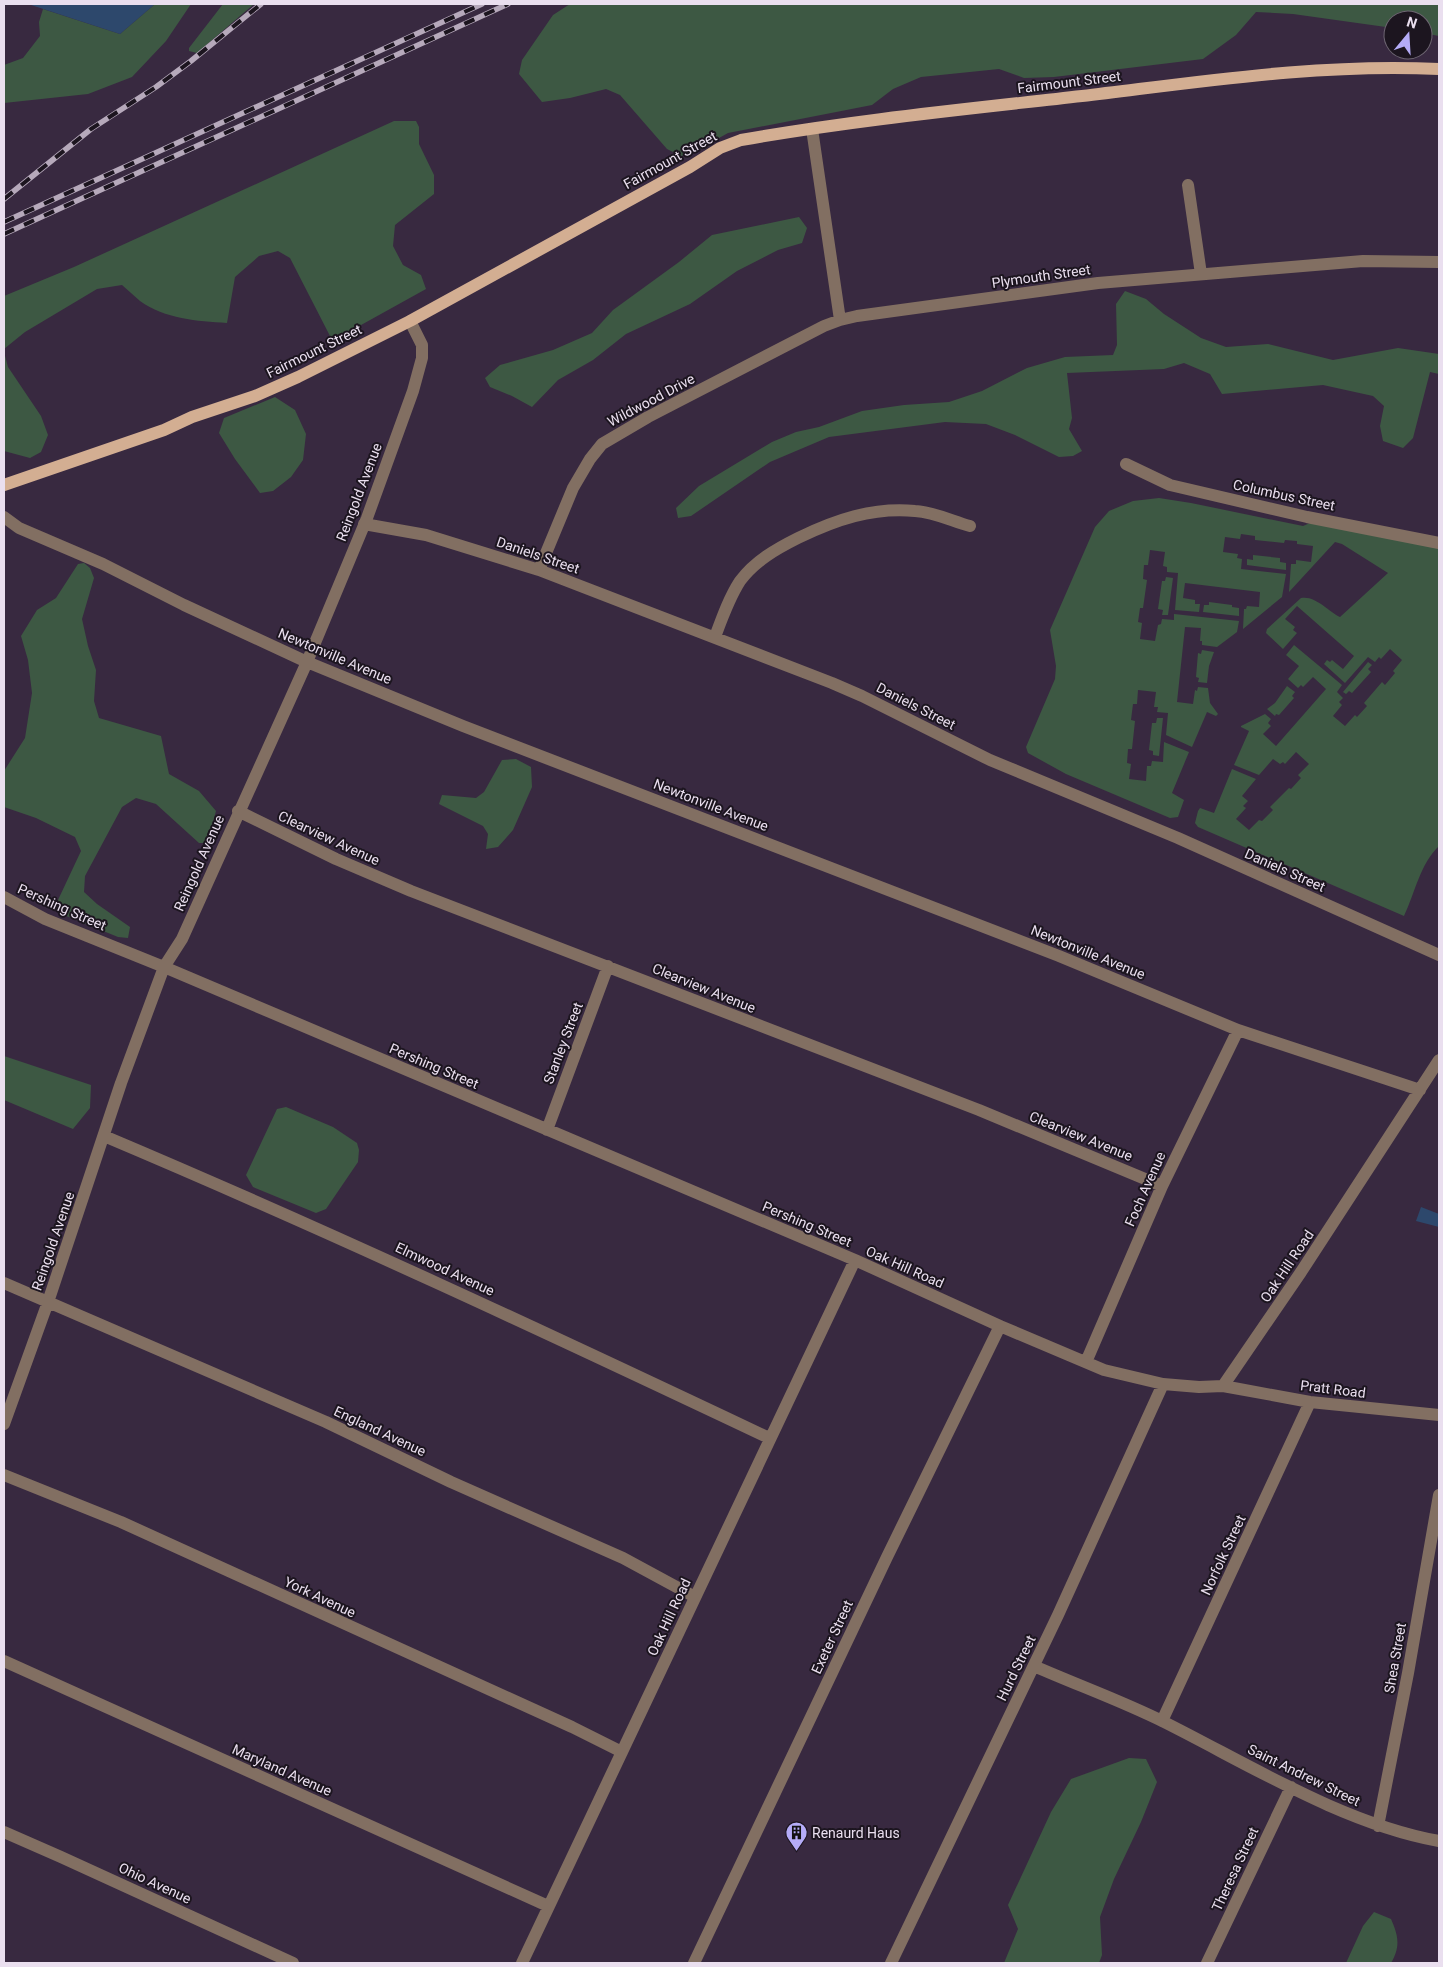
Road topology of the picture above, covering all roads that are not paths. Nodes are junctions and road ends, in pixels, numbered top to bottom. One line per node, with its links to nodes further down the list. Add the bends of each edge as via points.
1 (1439, 69): 2 (main road, Fairmount Street, via 1334,69 1203,81)
2 (812, 129): 6 (street); 7 (main road, Fairmount Street, via 741,140 720,148)
3 (1188, 184): 5 (street)
4 (1439, 262): 5 (street, Plymouth Street, via 1363,261)
5 (1201, 274): 6 (street, Plymouth Street, via 1098,283)
6 (840, 320): 14 (street, Wildwood Drive, via 648,417 602,444 573,488)
7 (410, 321): 9 (main road, Fairmount Street, via 255,396); 11 (street, Reingold Avenue, via 422,345 422,358)
8 (1126, 464): 13 (street, Columbus Street, via 1170,485)
9 (4, 486)
10 (4, 517): 16 (street, Newtonville Avenue, via 19,528 103,564)
11 (364, 524): 14 (street, Daniels Street, via 426,535); 16 (street, Reingold Avenue)
12 (970, 526): 15 (street, via 921,511 892,510 856,514 822,527 779,547 748,572 734,592)
13 (1439, 543)
14 (539, 570): 15 (street, Daniels Street)
15 (715, 637): 19 (street, Daniels Street, via 862,696 990,760 1178,838)
16 (307, 662): 17 (street, Reingold Avenue); 22 (street, Newtonville Avenue, via 1059,956)
17 (238, 811): 20 (street, Clearview Avenue, via 410,891); 21 (street, Reingold Avenue, via 182,939)
18 (4, 897): 21 (street, Pershing Street, via 46,919)
19 (1439, 955)
20 (608, 966): 25 (street, Stanley Street); 27 (street, Clearview Avenue, via 979,1110)
21 (164, 967): 25 (street, Pershing Street); 26 (street, Reingold Avenue)
22 (1238, 1030): 24 (street, Newtonville Avenue); 27 (street, Foch Avenue)
23 (1439, 1060): 24 (street, Oak Hill Road)
24 (1420, 1090): 34 (street, Oak Hill Road)
25 (547, 1130): 28 (street, Pershing Street)
26 (104, 1136): 30 (street, Reingold Avenue); 38 (street, Elmwood Avenue, via 414,1271)
27 (1162, 1186): 32 (street, Foch Avenue)
28 (854, 1260): 31 (street, Oak Hill Road); 38 (street, Oak Hill Road)
29 (4, 1283): 30 (street, England Avenue)
30 (48, 1302): 37 (street, Reingold Avenue); 41 (street, England Avenue, via 326,1422 451,1482 623,1558)
31 (1000, 1326): 32 (street, Oak Hill Road); 53 (street, Exeter Street)
32 (1086, 1362): 33 (street, Oak Hill Road, via 1104,1370)
33 (1164, 1384): 34 (street, Oak Hill Road); 43 (street, Hurd Street)
34 (1224, 1386): 35 (street, Pratt Road)
35 (1310, 1402): 36 (street, Pratt Road); 44 (street, Norfolk Street)
36 (1439, 1415)
37 (4, 1424)
38 (769, 1438): 41 (street, Oak Hill Road)
39 (4, 1474): 45 (street, York Avenue, via 121,1522)
40 (1439, 1495): 47 (street, Shea Street)
41 (695, 1597): 45 (street, Oak Hill Road)
42 (4, 1661): 50 (street, Maryland Avenue)
43 (1034, 1666): 44 (street, Saint Andrew Street); 54 (street, Hurd Street)
44 (1162, 1721): 46 (street, Saint Andrew Street)
45 (622, 1752): 50 (street, Oak Hill Road)
46 (1291, 1787): 47 (street, Saint Andrew Street); 55 (street, Theresa Street)
47 (1378, 1826): 49 (street, Saint Andrew Street)
48 (4, 1832): 51 (street, Ohio Avenue)
49 (1439, 1841)
50 (548, 1906): 52 (street, Oak Hill Road)
51 (293, 1963)
52 (522, 1963)
53 (694, 1963)
54 (891, 1963)
55 (1207, 1963)

